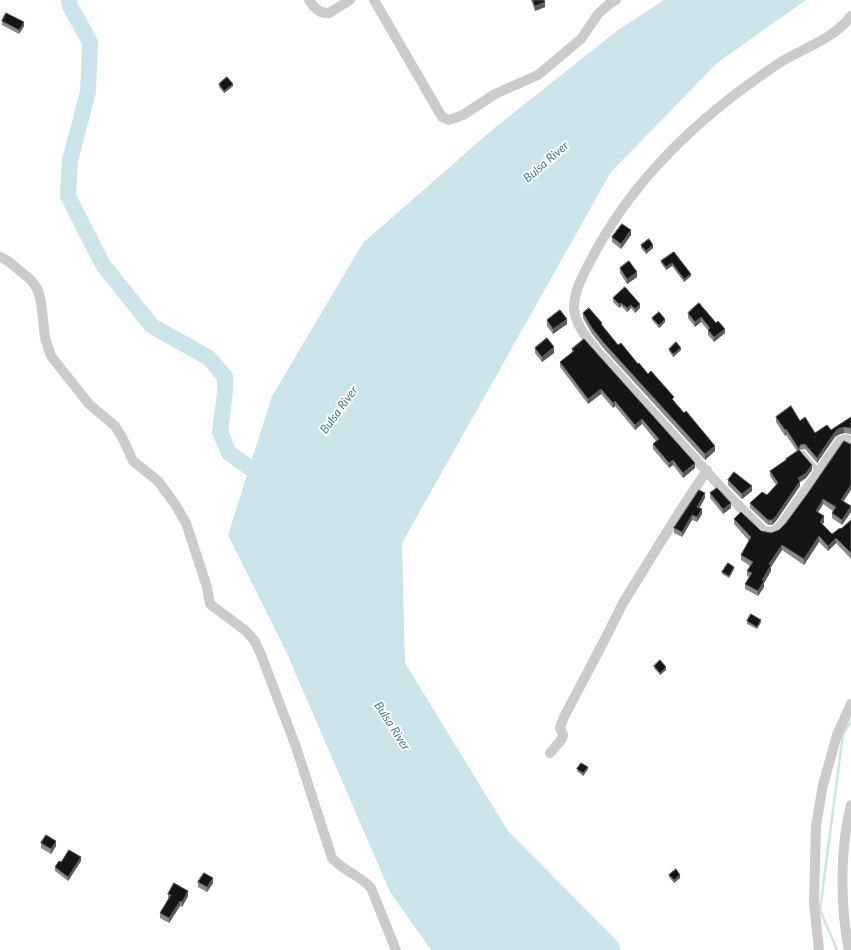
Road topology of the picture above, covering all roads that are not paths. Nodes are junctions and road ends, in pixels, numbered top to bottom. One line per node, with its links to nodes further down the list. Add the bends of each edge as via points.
1 (309, 0): 2 (street, via 317,11 325,14)
2 (350, 0)
3 (374, 0): 4 (street, via 442,117 449,120 463,115 495,94 538,75 581,39 598,14)
4 (616, 0)
5 (851, 16): 9 (street, via 832,33 781,62 716,109 674,148 640,187 598,245 576,292 576,320 588,340)
6 (0, 258): 14 (street, via 8,261 31,280 38,290 45,338 51,356 89,404 114,426 133,461 158,481 175,504 186,523 210,604 254,640 296,747 332,858 371,888)
7 (851, 443): 10 (street, via 846,439 840,441)
8 (803, 453): 10 (lane)
9 (707, 470): 10 (street, via 763,530 769,532 781,525); 12 (street, via 623,603 564,717 560,728 562,739)
10 (818, 471)
11 (851, 704): 15 (street, via 837,735 823,785 816,826 814,903)
12 (550, 753)
13 (851, 806): 16 (street, via 844,846 843,897)
14 (396, 950)
15 (819, 950)
16 (849, 950)

